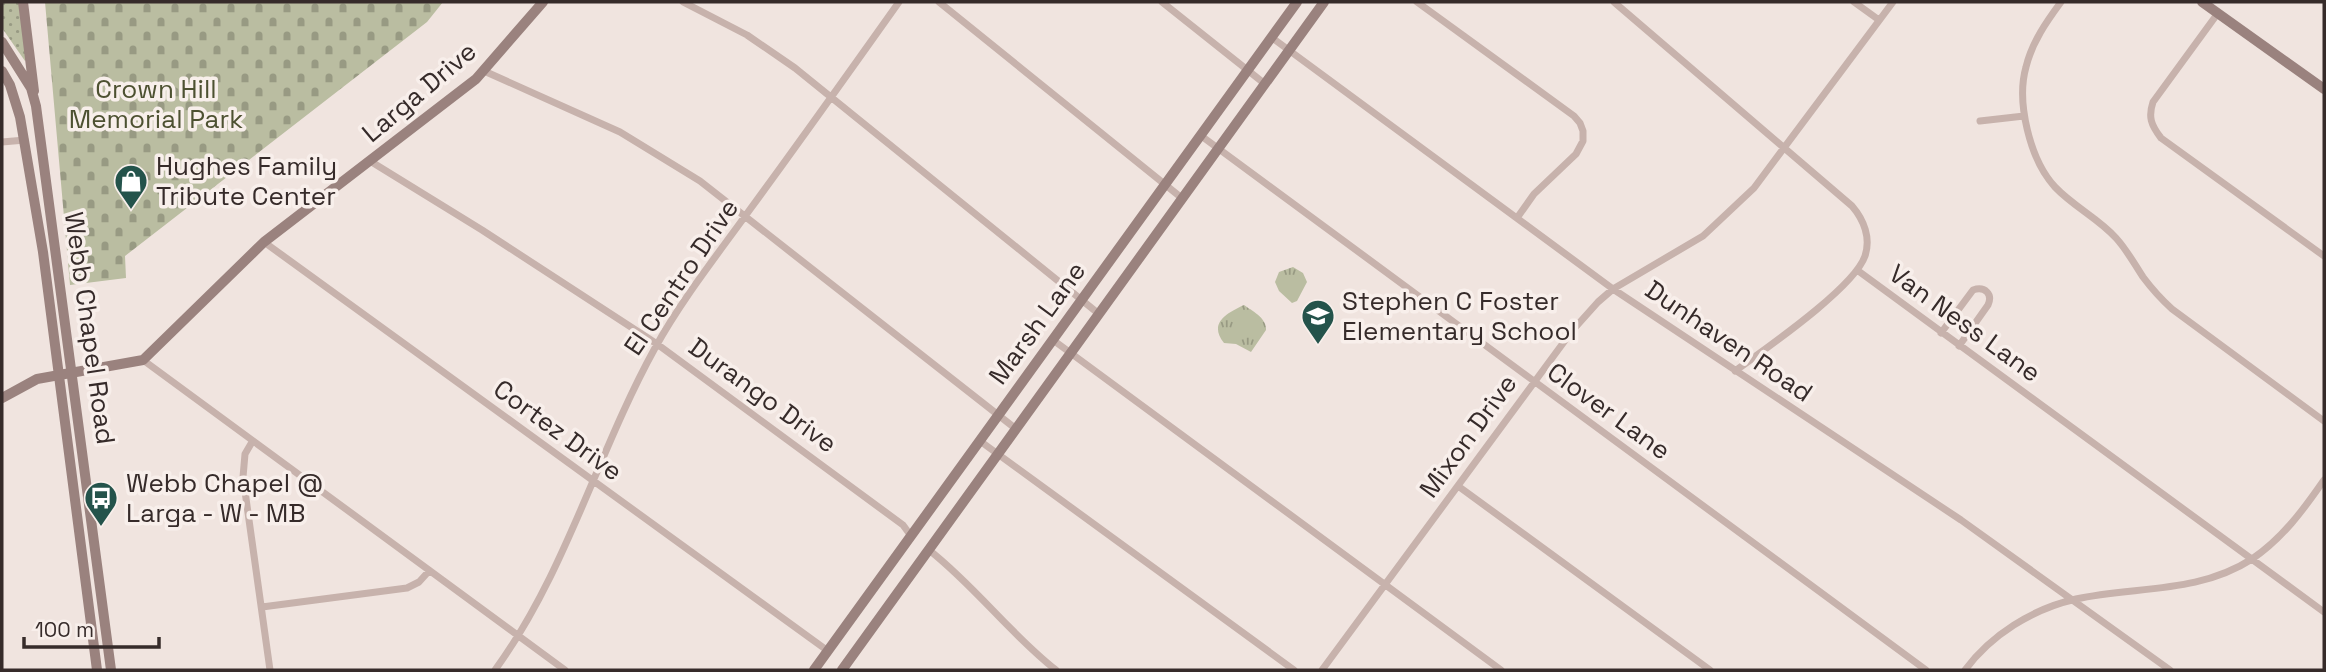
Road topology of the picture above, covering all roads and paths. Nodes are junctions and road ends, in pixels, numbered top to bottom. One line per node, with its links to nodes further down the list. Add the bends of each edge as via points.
1 (23, 2): 25 (main road)
2 (543, 2): 21 (main road, Larga Drive)
3 (683, 2): 26 (street, via 747,35)
4 (899, 2): 26 (street, El Centro Drive)
5 (939, 2): 36 (street)
6 (1162, 2): 22 (street)
7 (1297, 2): 17 (main road, Marsh Lane)
8 (1324, 2): 19 (main road, Marsh Lane)
9 (1417, 2): 39 (street, via 1580,123 1583,141 1576,154 1534,194)
10 (1614, 2): 33 (street, Van Ness Lane)
11 (1854, 2): 16 (street)
12 (1893, 2): 16 (street, Mixon Drive)
13 (2061, 2): 27 (street, via 2042,27 2025,67)
14 (2202, 2): 15 (main road)
15 (2218, 13): 24 (main road); 43 (street, via 2154,102 2149,115 2153,127 2161,138)
16 (1879, 20): 33 (street, Mixon Drive)
17 (1271, 37): 19 (street, Dunhaven Road); 22 (main road, Marsh Lane)
18 (2, 42): 25 (main road, Webb Chapel Road)
19 (1289, 51): 23 (main road, Marsh Lane); 39 (street, Dunhaven Road)
20 (2, 71): 31 (main road, Webb Chapel Road)
21 (484, 71): 35 (main road, Larga Drive); 38 (street, via 620,132 701,181)
22 (1247, 71): 23 (street); 29 (main road, Marsh Lane)
23 (1265, 84): 34 (main road, Marsh Lane)
24 (2324, 89)
25 (34, 94): 30 (main road, Webb Chapel Road)
26 (831, 96): 38 (street, El Centro Drive); 46 (street)
27 (2024, 116): 28 (street); 60 (street, via 2031,143 2053,185 2118,240 2154,292)
28 (1980, 121)
29 (1200, 135): 34 (street, Clover Lane); 36 (main road, Marsh Lane)
30 (41, 138): 31 (main road); 41 (main road, Webb Chapel Road)
31 (25, 140): 32 (street); 42 (main road, Webb Chapel Road)
32 (2, 142)
33 (1786, 148): 44 (street, Van Ness Lane, via 1860,215 1867,243); 45 (street, Mixon Drive, via 1754,188 1703,236)
34 (1219, 149): 37 (main road, Marsh Lane); 57 (street, Clover Lane)
35 (370, 161): 40 (main road, Larga Drive); 50 (street, Durango Drive)
36 (1164, 186): 37 (street); 46 (main road, Marsh Lane)
37 (1183, 199): 47 (main road, Marsh Lane)
38 (745, 216): 50 (street, El Centro Drive); 59 (street)
39 (1517, 218): 45 (street, Dunhaven Road)
40 (264, 242): 53 (main road, Larga Drive); 66 (street, Cortez Drive)
41 (56, 250): 42 (main road); 55 (main road, Webb Chapel Road)
42 (43, 252): 56 (main road, Webb Chapel Road)
43 (2324, 256)
44 (1857, 271): 48 (street, Van Ness Lane); 54 (street, via 1809,316)
45 (1613, 289): 54 (street, Dunhaven Road); 57 (street, Mixon Drive, via 1572,331)
46 (1081, 300): 47 (street); 49 (main road, Marsh Lane)
47 (1099, 314): 52 (main road, Marsh Lane)
48 (1941, 333): 51 (street, Van Ness Lane); 51 (street, via 1971,292 1980,288 1987,292 1988,305)
49 (1053, 340): 52 (street); 59 (main road, Marsh Lane)
50 (657, 344): 66 (street, El Centro Drive); 70 (street, Durango Drive, via 903,525)
51 (1959, 346): 72 (street, Van Ness Lane)
52 (1071, 354): 61 (main road, Marsh Lane); 74 (street)
53 (143, 360): 55 (main road); 63 (street)
54 (1735, 370): 75 (street, Dunhaven Road)
55 (73, 371): 56 (main road); 68 (main road, Webb Chapel Road)
56 (58, 374): 58 (main road, via 37,379); 69 (main road, Webb Chapel Road)
57 (1534, 382): 67 (street, Mixon Drive); 92 (street, Clover Lane)
58 (2, 398)
59 (998, 415): 61 (street); 62 (main road, Marsh Lane)
60 (2324, 421)
61 (1016, 429): 64 (main road, Marsh Lane)
62 (980, 441): 64 (street); 70 (main road, Marsh Lane)
63 (252, 442): 73 (street); 76 (street, via 245,454 243,477)
64 (998, 454): 71 (main road, Marsh Lane); 88 (street)
65 (2324, 480): 72 (street, via 2290,525)
66 (592, 481): 78 (street, El Centro Drive, via 555,567); 79 (street, Cortez Drive)
67 (1458, 486): 74 (street, Mixon Drive); 91 (street)
68 (92, 517): 69 (main road); 82 (main road, Webb Chapel Road)
69 (76, 520): 81 (main road, Webb Chapel Road)
70 (911, 536): 71 (main road); 79 (main road, Marsh Lane)
71 (929, 550): 80 (main road, Marsh Lane); 87 (street)
72 (2252, 559): 75 (street, via 2200,582); 77 (street, Van Ness Lane)
73 (429, 570): 76 (street, via 407,588); 78 (street)
74 (1385, 585): 89 (street, Mixon Drive); 90 (street)
75 (2073, 600): 93 (street, via 2013,626); 94 (street, Dunhaven Road)
76 (262, 607): 83 (street)
77 (2324, 612)
78 (518, 636): 84 (street, El Centro Drive); 85 (street)
79 (828, 652): 80 (main road); 86 (main road, Marsh Lane)
80 (847, 668)
81 (97, 670)
82 (111, 670)
83 (270, 670)
84 (495, 670)
85 (565, 670)
86 (814, 670)
87 (1056, 670)
88 (1294, 670)
89 (1322, 670)
90 (1501, 670)
91 (1710, 670)
92 (1926, 670)
93 (1965, 670)
94 (2170, 670)

